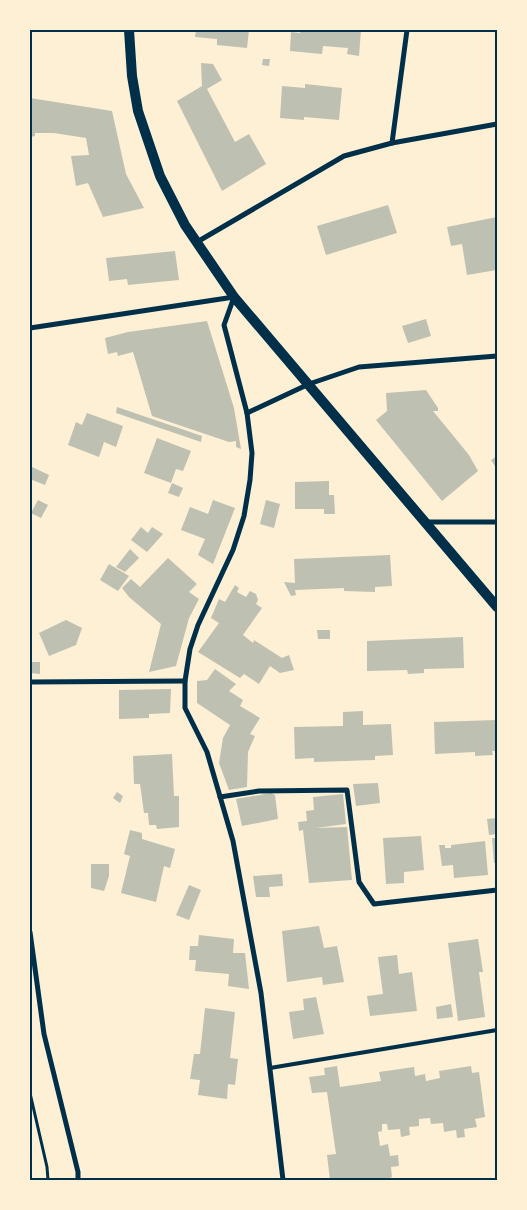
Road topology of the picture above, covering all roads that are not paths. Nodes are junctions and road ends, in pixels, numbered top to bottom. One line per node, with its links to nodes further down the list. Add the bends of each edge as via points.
1 (129, 30): 5 (main road, via 138,111 160,176 185,226)
2 (407, 30): 4 (street)
3 (497, 124): 4 (street)
4 (392, 143): 5 (street, via 344,156)
5 (197, 242): 6 (main road)
6 (234, 298): 7 (street); 9 (main road); 10 (street, via 224,325)
7 (30, 328)
8 (497, 356): 9 (street, via 359,367)
9 (309, 384): 10 (street); 11 (main road)
10 (246, 413): 14 (street, via 252,452 244,516 198,625)
11 (427, 522): 12 (street); 13 (main road)
12 (497, 522)
13 (497, 607)
14 (185, 681): 15 (street); 16 (street, via 185,708 207,752)
15 (30, 682)
16 (220, 797): 17 (street, via 259,791 347,790 359,882 374,904); 20 (street, via 233,841 250,925)
17 (497, 890)
18 (30, 932): 21 (street, via 44,1034)
19 (497, 1030): 20 (lane)
20 (270, 1068): 22 (street)
21 (78, 1180)
22 (283, 1180)

